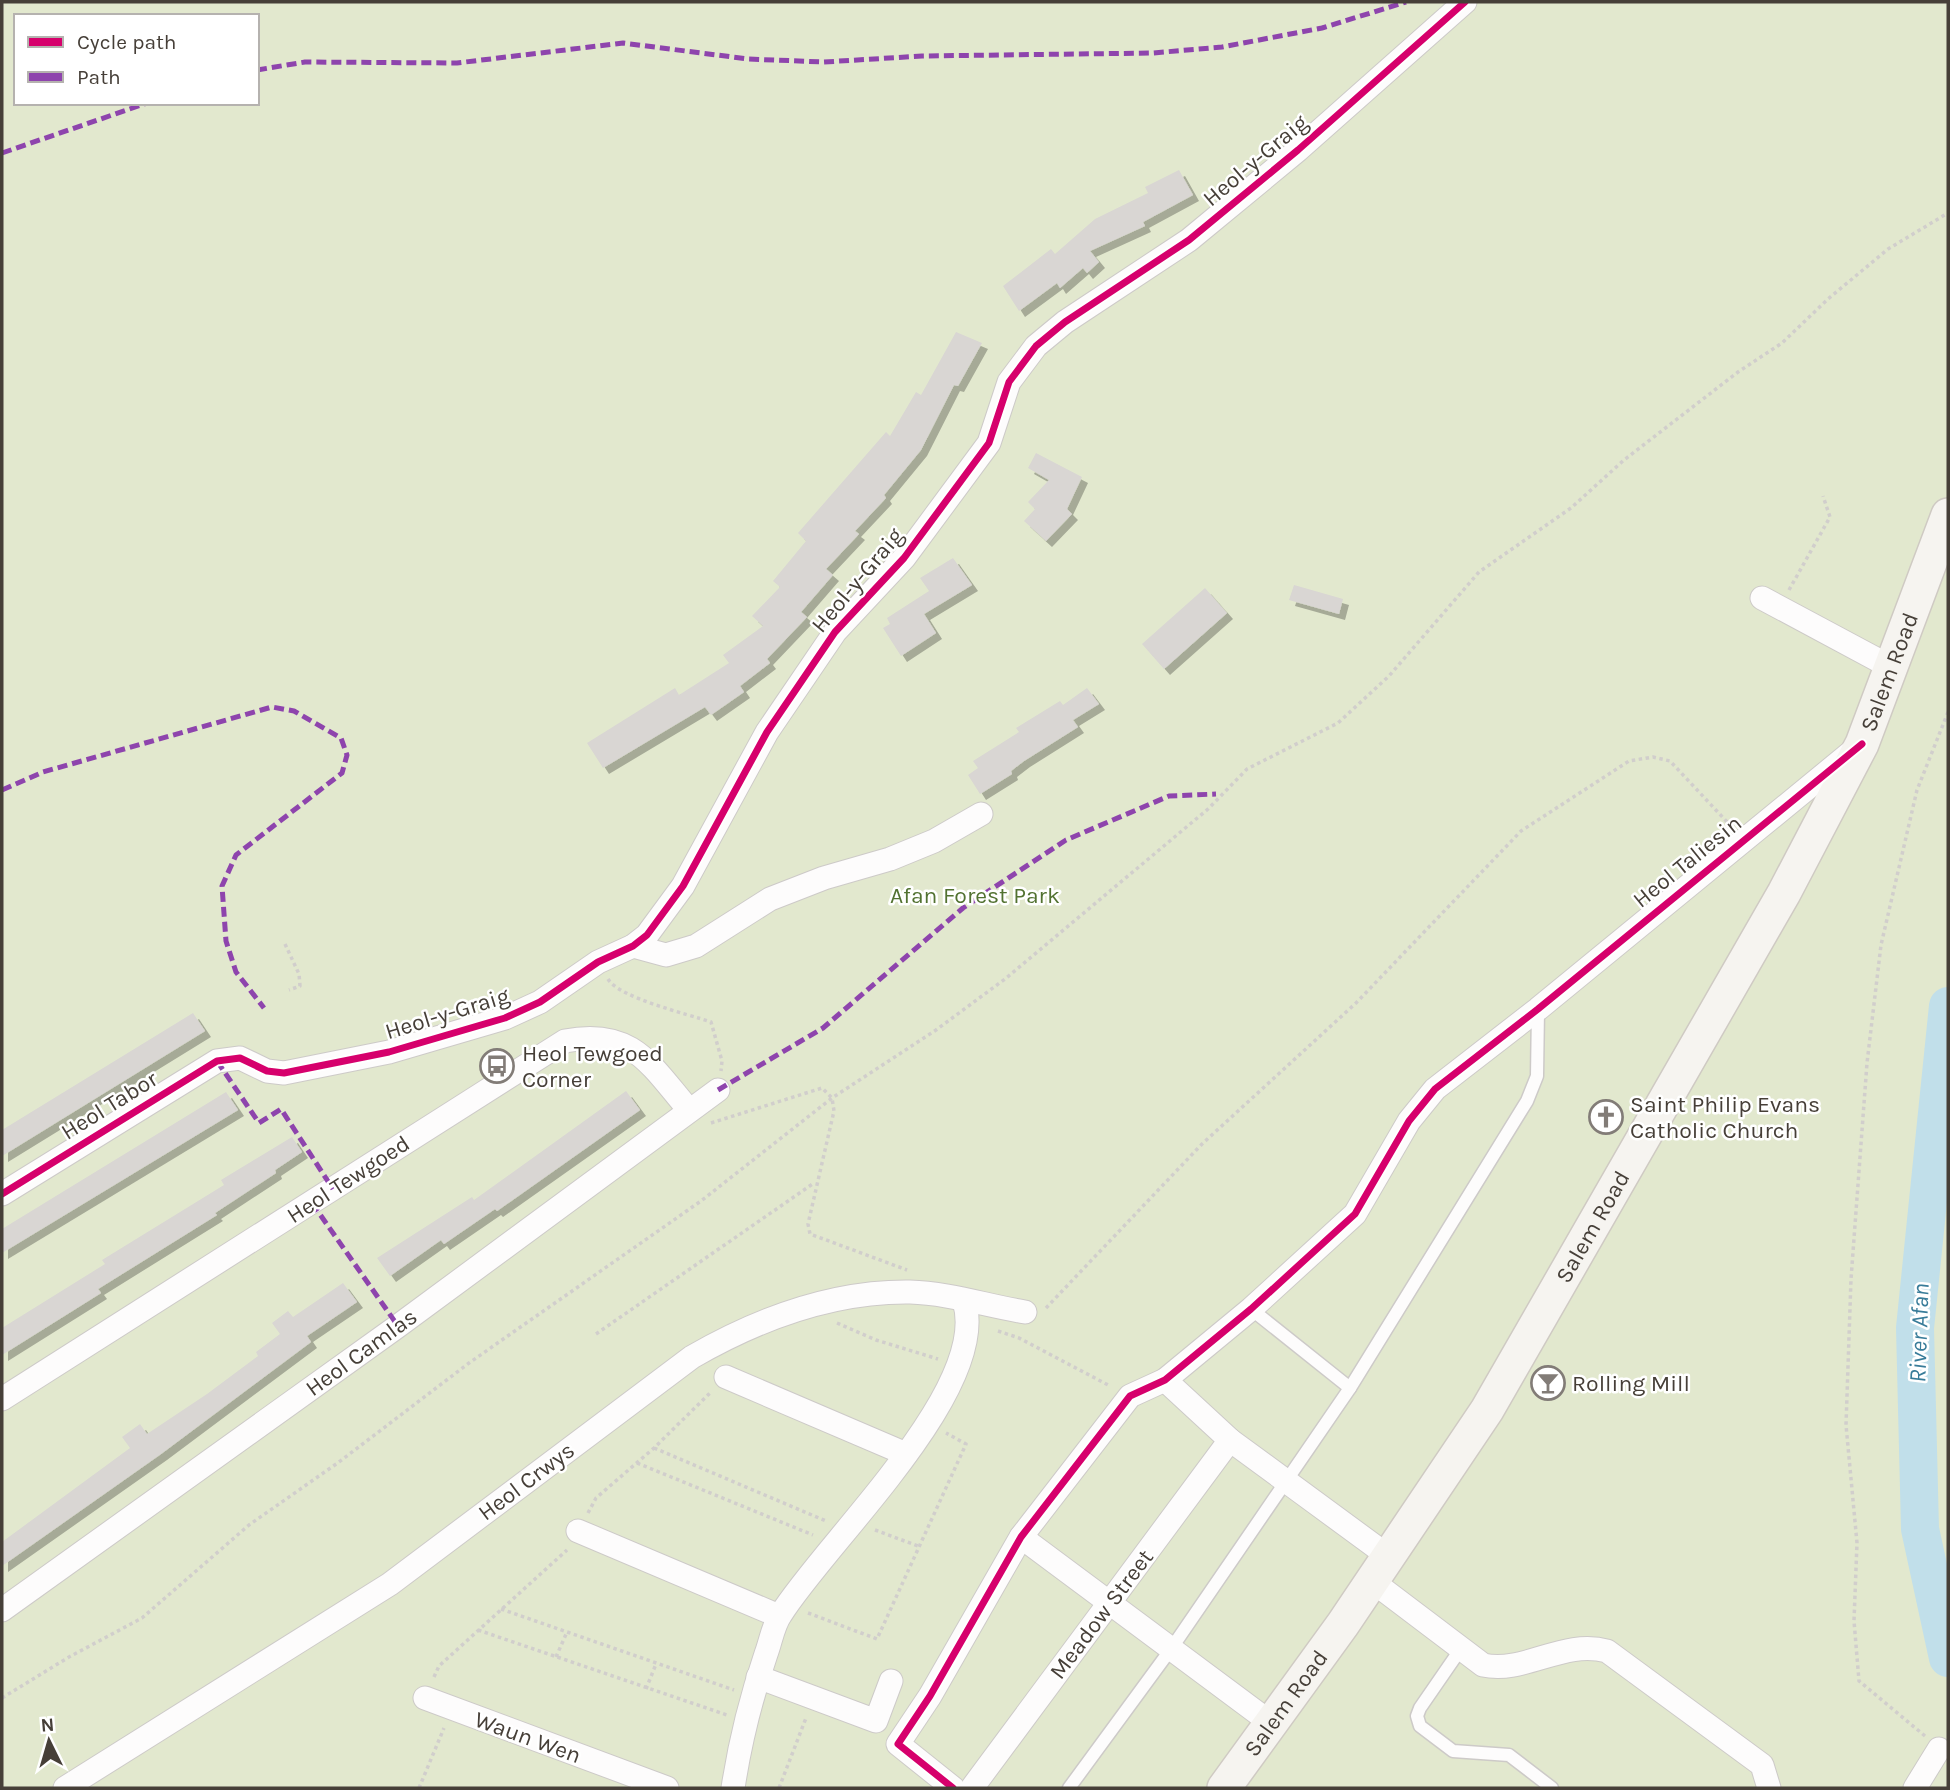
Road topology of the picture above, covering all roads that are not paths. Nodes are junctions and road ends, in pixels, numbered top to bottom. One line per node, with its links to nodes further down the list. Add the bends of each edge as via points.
1 (1465, 2): 7 (street, Heol-y-Graig, via 1189,240 1036,346 1009,382 989,443 904,558 835,632 767,732 683,886 661,918)
2 (1948, 515): 4 (main road, Salem Road)
3 (1771, 602): 4 (street)
4 (1889, 666): 5 (main road, Salem Road)
5 (1862, 744): 8 (street, Heol Taliesin); 25 (main road, Salem Road, via 1784,893 1487,1410)
6 (981, 814): 7 (street, via 890,859 770,899 696,946 666,955)
7 (633, 946): 9 (street, Heol-y-Graig, via 505,1018 389,1052 284,1073)
8 (1538, 1009): 14 (street, Heol Taliesin, via 1435,1089 1409,1121 1355,1213); 18 (lane, via 1537,1076 1527,1101)
9 (240, 1058): 12 (street, Heol Tabor, via 217,1061)
10 (718, 1090): 11 (street, Heol Camlas)
11 (680, 1117): 19 (street, Heol Tewgoed, via 649,1063 633,1050 611,1038 565,1041); 27 (street, Heol Camlas)
12 (2, 1194)
13 (960, 1305): 15 (street, Heol Crwys); 21 (street, via 957,1365 945,1398); 37 (street, Heol Crwys, via 911,1292 864,1294 805,1307 733,1333 692,1357 390,1584)
14 (1251, 1309): 16 (street, Heol Taliesin); 18 (lane)
15 (1030, 1319)
16 (1165, 1380): 20 (street); 24 (street, Heol Taliesin, via 1130,1396)
17 (721, 1382): 21 (street)
18 (1350, 1388): 22 (lane)
19 (2, 1399)
20 (1230, 1440): 22 (street); 26 (street, Meadow Street)
21 (906, 1454): 28 (street)
22 (1287, 1483): 25 (street); 29 (lane)
23 (578, 1531): 28 (street)
24 (1021, 1537): 26 (street); 40 (street, via 898,1744)
25 (1380, 1568): 30 (street); 34 (main road, Salem Road)
26 (1109, 1603): 29 (street); 41 (street, Meadow Street)
27 (2, 1610)
28 (783, 1610): 32 (street)
29 (1171, 1649): 34 (street); 42 (lane)
30 (1460, 1650): 44 (lane, via 1420,1708 1420,1726 1453,1751 1509,1755); 45 (street, via 1483,1665 1498,1668 1572,1648 1607,1651 1762,1765)
31 (891, 1681): 32 (street, via 876,1721 813,1698)
32 (755, 1686): 39 (street)
33 (425, 1698): 36 (street, Waun Wen)
34 (1271, 1723): 43 (main road, Salem Road)
35 (1939, 1749): 46 (street)
36 (630, 1782): 38 (street, Waun Wen)
37 (65, 1788)
38 (667, 1788)
39 (733, 1788)
40 (953, 1788)
41 (972, 1788)
42 (1069, 1788)
43 (1224, 1788)
44 (1552, 1788)
45 (1769, 1788)
46 (1915, 1788)

